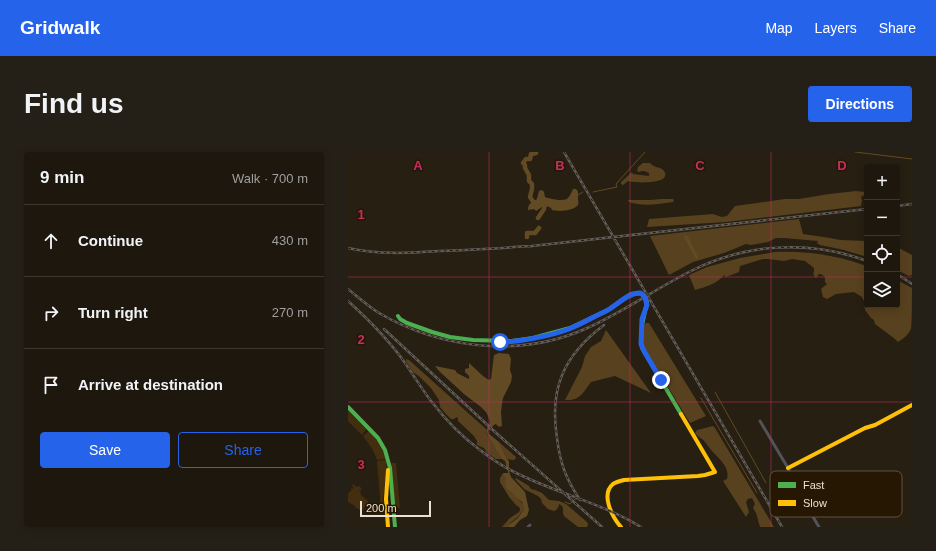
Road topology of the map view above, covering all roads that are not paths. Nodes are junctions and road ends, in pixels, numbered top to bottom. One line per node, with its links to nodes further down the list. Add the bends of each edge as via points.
1 (398, 316): 11 (street, via 407,323 450,337 512,341 569,329 608,310 631,294 642,294 647,305 642,324 642,348 715,472 614,483 609,490 608,502)
2 (912, 405): 6 (street)
3 (348, 407): 5 (street, via 382,443)
4 (760, 421): 6 (street)
5 (389, 466): 9 (street, via 386,499); 10 (street)
6 (788, 468): 7 (street)
7 (789, 471)
8 (813, 517): 12 (street)
9 (388, 527)
10 (395, 527)
11 (621, 527)
12 (819, 527)

